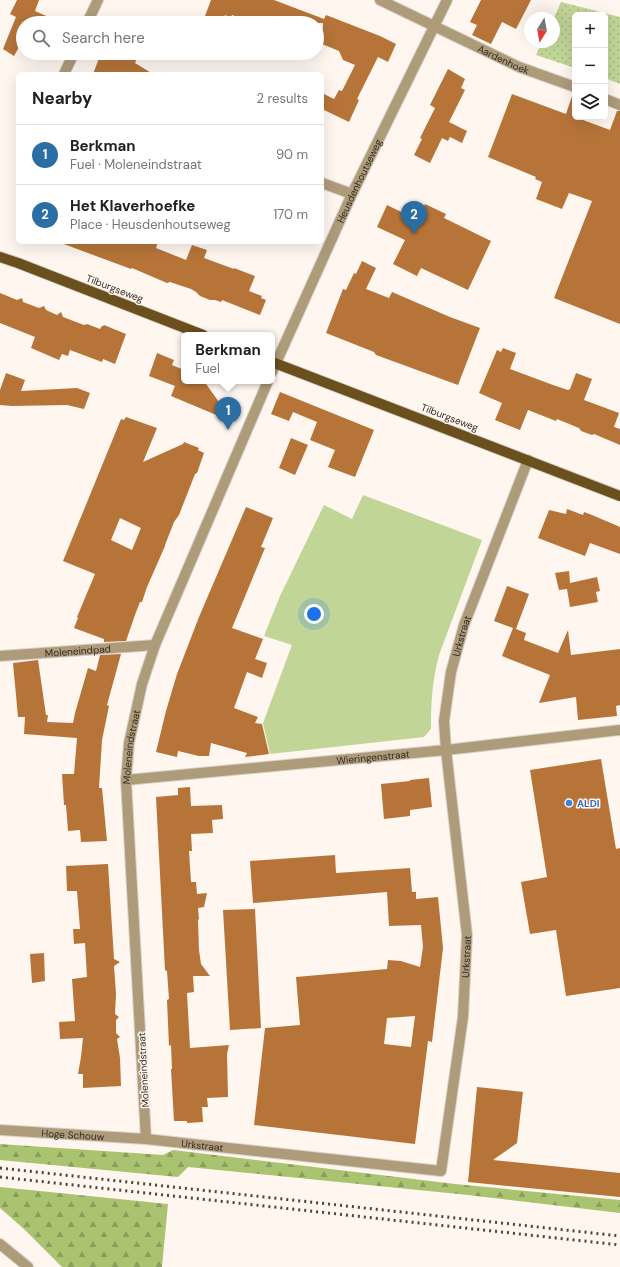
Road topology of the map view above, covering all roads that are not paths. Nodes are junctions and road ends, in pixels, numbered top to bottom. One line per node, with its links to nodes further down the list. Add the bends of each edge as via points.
1 (98, 0): 4 (street)
2 (380, 0): 5 (street, Aardenhoek)
3 (447, 0): 5 (street, Heusdenhoutseweg)
4 (90, 16)
5 (435, 26): 8 (street, Aardenhoek, via 519,67); 12 (street, Heusdenhoutseweg)
6 (71, 60): 7 (street)
7 (65, 72)
8 (572, 86)
9 (608, 100): 10 (street)
10 (620, 105)
11 (324, 184): 12 (street)
12 (352, 194): 17 (street, Heusdenhoutseweg)
13 (0, 252): 15 (main road, Tilburgseweg)
14 (0, 257): 15 (main road, Tilburgseweg)
15 (18, 263): 16 (main road, Tilburgseweg)
16 (195, 332)
17 (275, 362)
18 (275, 367): 20 (main road, Tilburgseweg)
19 (267, 384): 22 (street, Moleneindstraat)
20 (528, 460): 21 (main road, Tilburgseweg); 25 (street, Urkstraat, via 464,625 451,672 444,720)
21 (620, 496)
22 (155, 645): 23 (street, Moleneindpad); 26 (street, Moleneindstraat, via 142,684 129,743)
23 (0, 656)
24 (620, 730): 25 (street, Wieringenstraat)
25 (446, 750): 26 (street, Wieringenstraat); 28 (street, Urkstraat, via 467,935 463,1017 441,1171)
26 (126, 780): 28 (street, Moleneindstraat)
27 (0, 1130): 28 (street, Hoge Schouw)
28 (146, 1139)
29 (0, 1244): 30 (street)
30 (28, 1267)

